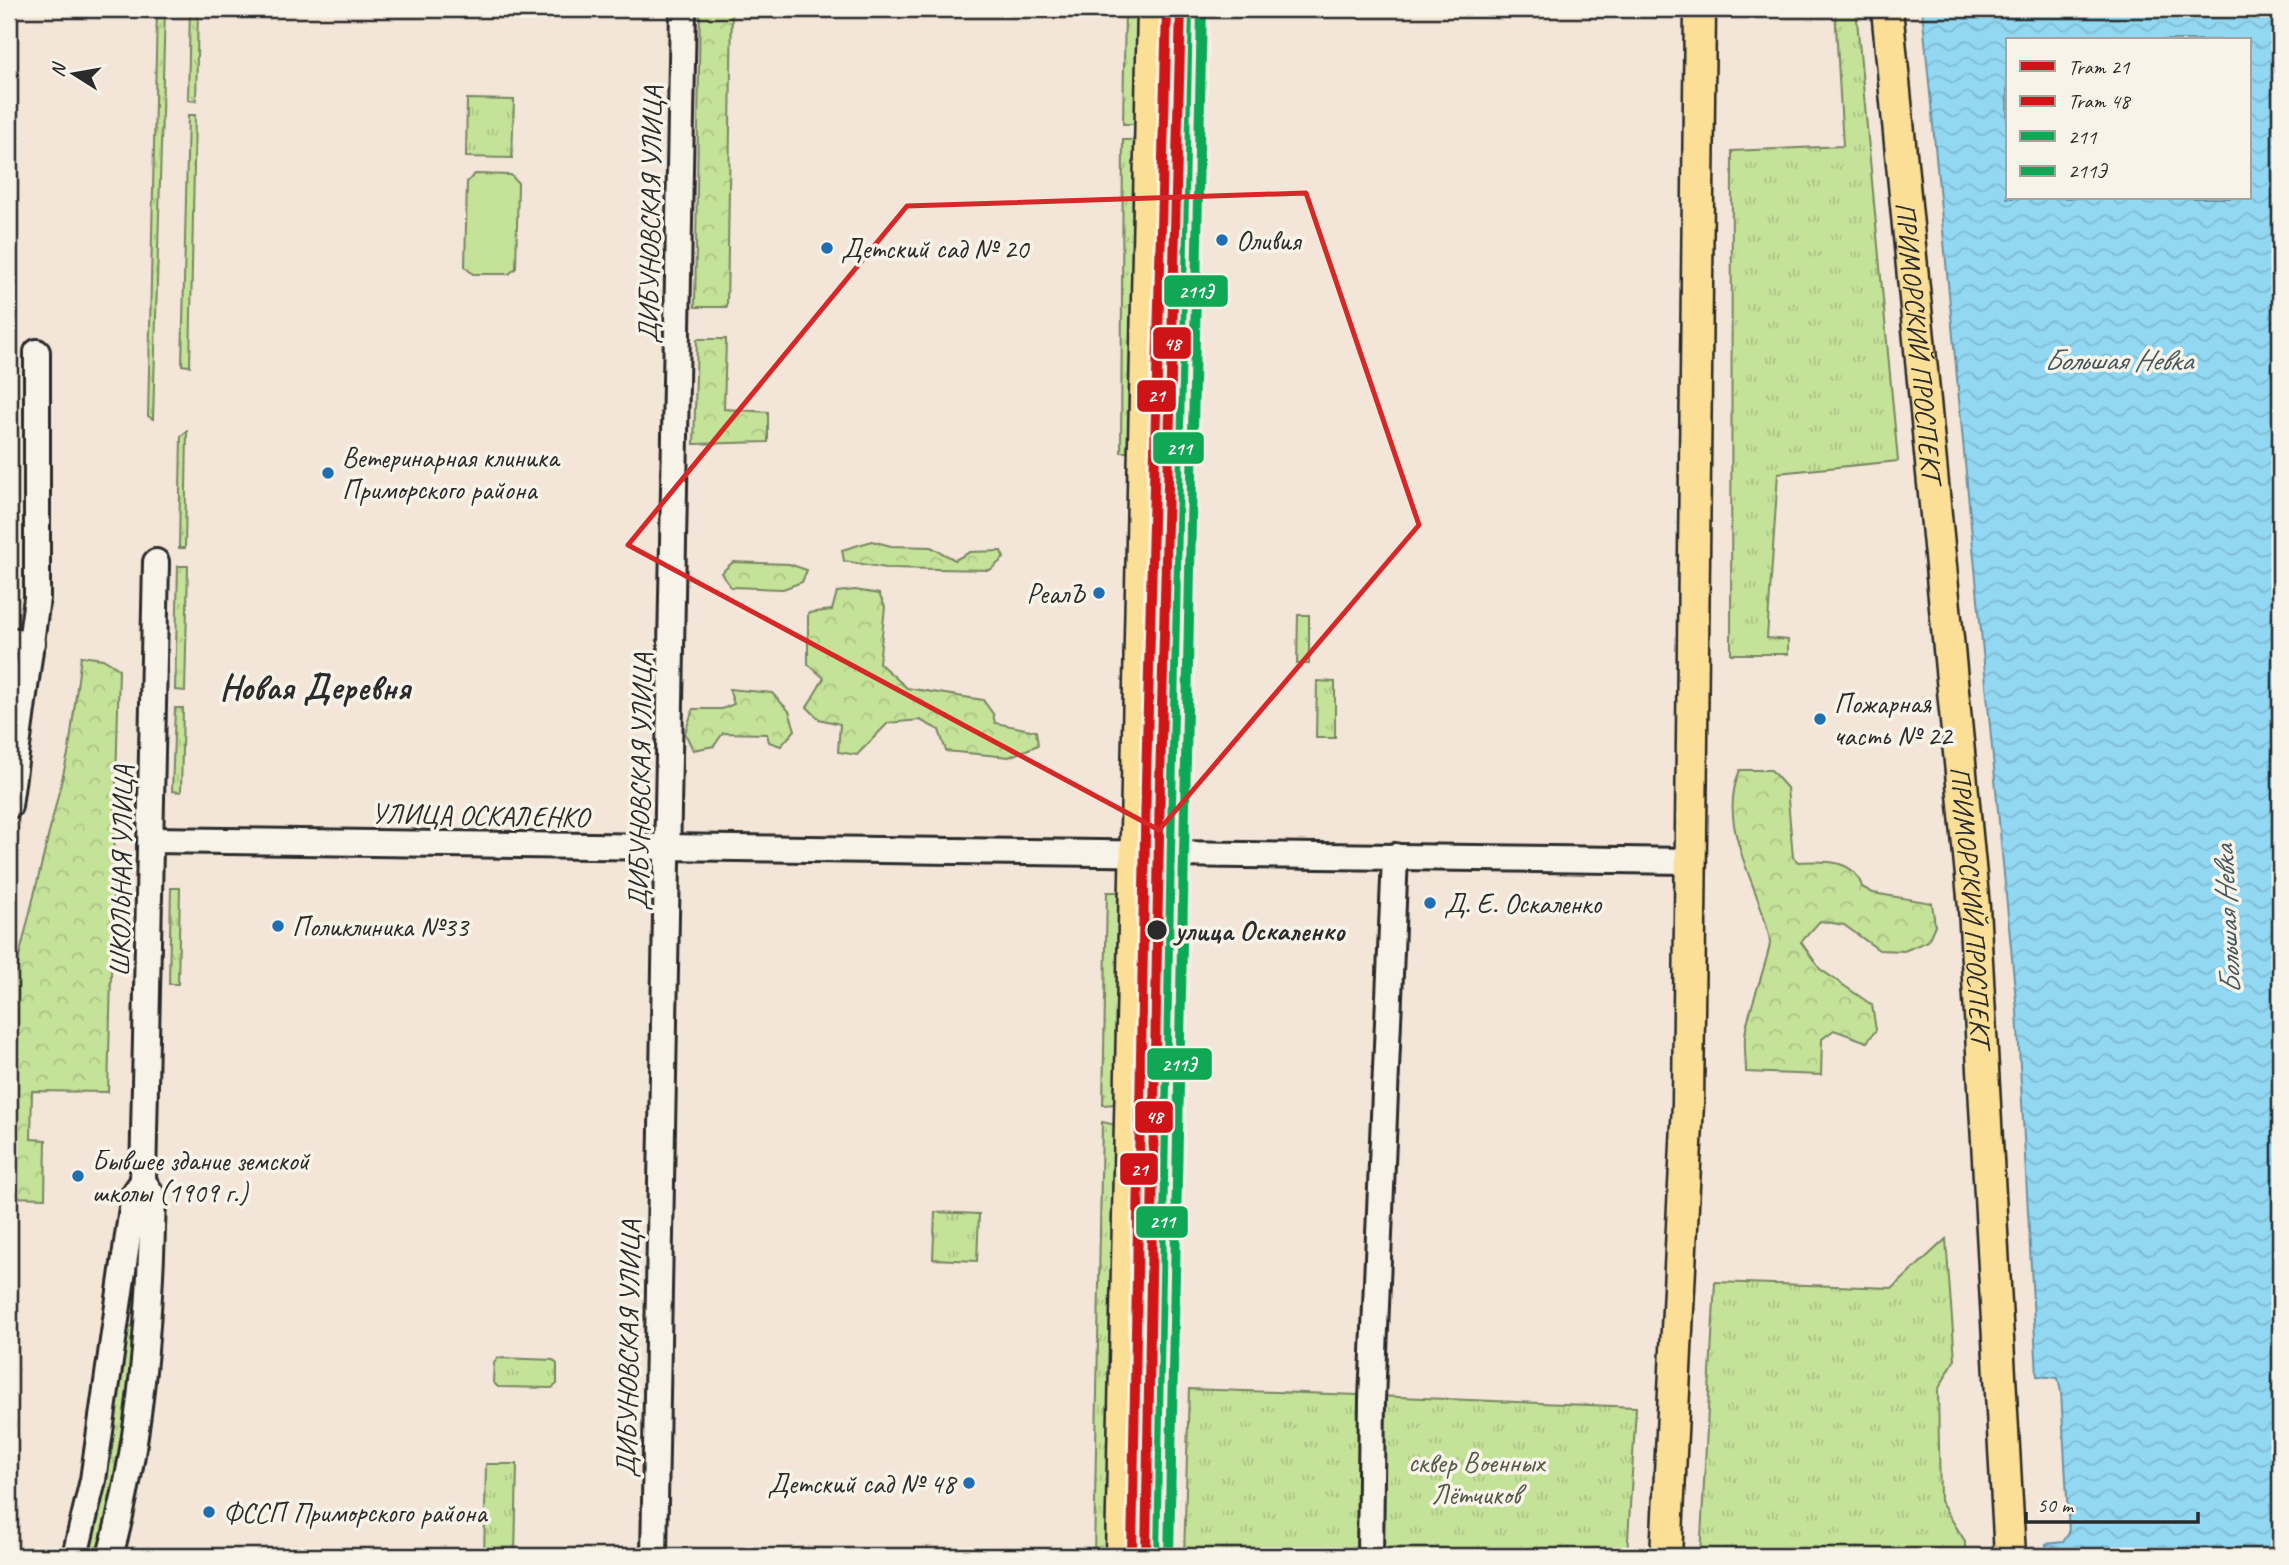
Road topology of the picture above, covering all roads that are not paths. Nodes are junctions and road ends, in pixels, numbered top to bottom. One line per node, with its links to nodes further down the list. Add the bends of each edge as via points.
1 (683, 9): 11 (street, ДИБУНОВСКАЯ УЛИЦА)
2 (1153, 9): 12 (main road)
3 (1188, 9): 13 (main road)
4 (1700, 9): 15 (main road)
5 (1887, 9): 24 (main road, ПРИМОРСКИЙ ПРОСПЕКТ, via 1974,907)
6 (37, 352): 8 (street, via 37,598)
7 (156, 562): 10 (street, ШКОЛЬНАЯ УЛИЦА)
8 (20, 641): 9 (street)
9 (9, 806)
10 (151, 840): 11 (street, УЛИЦА ОСКАЛЕНКО); 16 (street, ШКОЛЬНАЯ УЛИЦА)
11 (668, 846): 12 (street, УЛИЦА ОСКАЛЕНКО); 19 (street, ДИБУНОВСКАЯ УЛИЦА)
12 (1135, 853): 13 (street, УЛИЦА ОСКАЛЕНКО); 20 (main road)
13 (1169, 853): 14 (street, УЛИЦА ОСКАЛЕНКО); 21 (main road)
14 (1395, 856): 15 (street, УЛИЦА ОСКАЛЕНКО); 22 (street, via 1372,1400)
15 (1690, 861): 23 (main road, via 1688,1103)
16 (143, 1181): 17 (street, ШКОЛЬНАЯ УЛИЦА, via 134,1194 93,1480); 18 (street, ШКОЛЬНАЯ УЛИЦА, via 153,1196 146,1346)
17 (75, 1556)
18 (110, 1556)
19 (654, 1556)
20 (1121, 1556)
21 (1155, 1556)
22 (1370, 1556)
23 (1666, 1556)
24 (2010, 1556)

